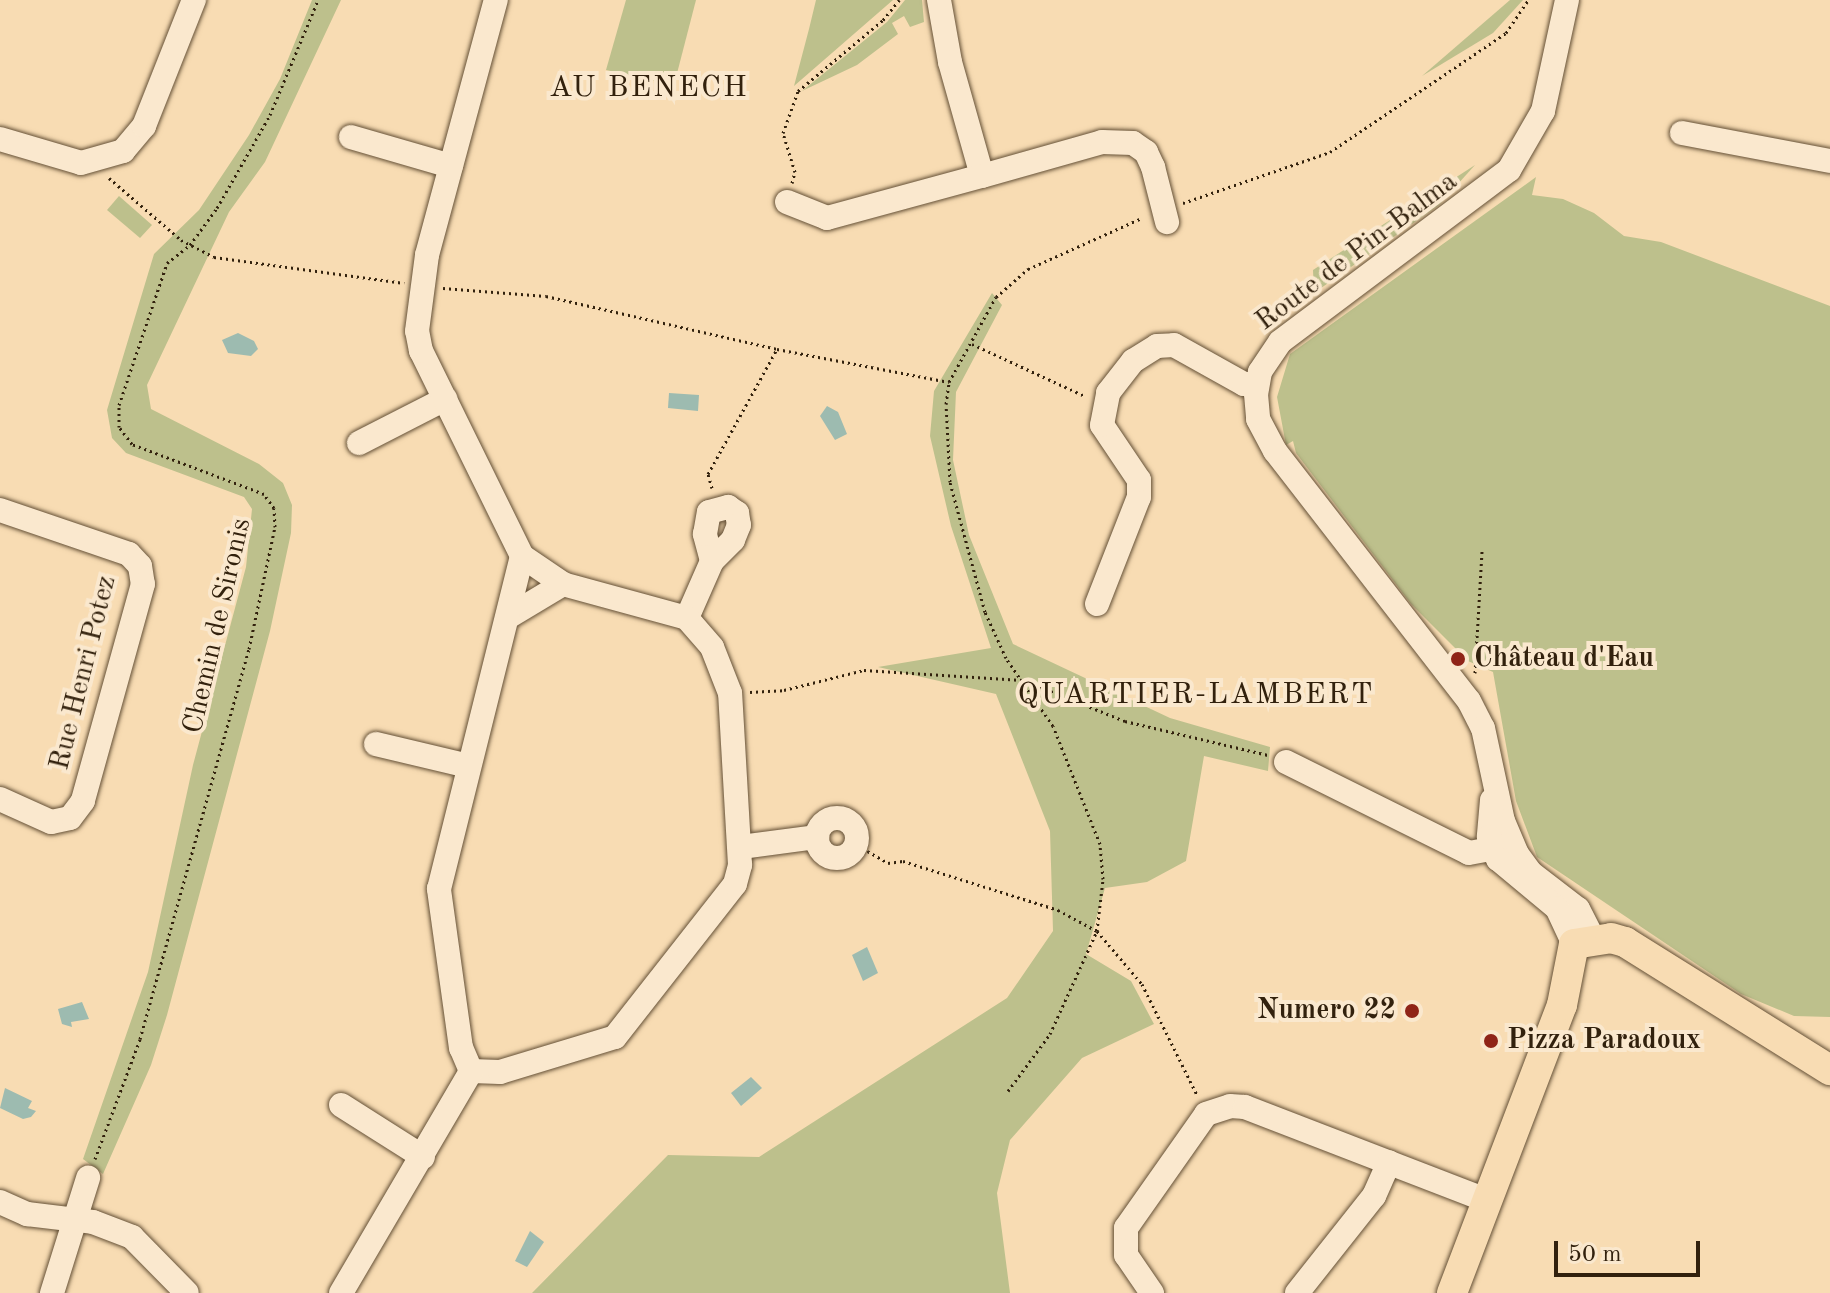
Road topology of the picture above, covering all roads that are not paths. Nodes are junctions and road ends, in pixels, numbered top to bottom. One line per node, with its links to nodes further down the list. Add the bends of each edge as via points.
1 (194, 0): 7 (street, via 144,126 123,151 100,160 72,161)
2 (496, 0): 9 (street)
3 (939, 0): 10 (street, via 950,62)
4 (1567, 0): 13 (street, Route de Pin-Balma, via 1543,111 1509,170 1280,342)
5 (1682, 133): 8 (street)
6 (351, 137): 9 (street)
7 (0, 139)
8 (1830, 161)
9 (451, 166): 14 (street, via 417,331)
10 (982, 176): 11 (street, via 827,218); 12 (street, via 1102,142 1133,143 1146,152 1153,167)
11 (787, 202)
12 (1167, 222)
13 (1257, 384): 20 (street, via 1244,384 1174,345 1157,346 1133,361 1103,404 1102,425 1139,480 1139,497); 29 (street, via 1258,419 1275,451 1469,701 1488,746 1494,786 1488,828)
14 (445, 399): 15 (street); 17 (street)
15 (359, 443)
16 (0, 510): 26 (street, Rue Henri Potez, via 129,554 140,566 143,584 83,801 70,818 51,822)
17 (522, 556): 19 (street); 21 (street)
18 (712, 561): 22 (street)
19 (563, 584): 21 (street); 22 (street)
20 (1097, 604)
21 (508, 617): 25 (street)
22 (687, 618): 28 (street, via 719,658 730,693)
23 (376, 744): 25 (street)
24 (1286, 762): 29 (street, via 1469,853)
25 (468, 766): 32 (street, via 438,909 461,1048)
26 (0, 799)
27 (857, 845): 28 (street, via 839,858 820,848 817,837)
28 (741, 847): 32 (street, via 735,884 615,1037 500,1072)
29 (1503, 848): 30 (street, via 1578,909)
30 (1584, 942): 31 (main road, via 1625,942); 37 (main road, via 1593,957 1562,1005)
31 (1826, 1061)
32 (471, 1071): 34 (street)
33 (341, 1105): 34 (street)
34 (423, 1157): 42 (street)
35 (1389, 1162): 37 (street); 43 (street, via 1245,1107 1206,1114 1126,1228 1126,1255); 44 (street, via 1374,1196)
36 (88, 1178): 39 (street)
37 (1486, 1200): 45 (main road)
38 (0, 1202): 39 (street, via 27,1214)
39 (74, 1220): 40 (street); 41 (street, via 132,1237)
40 (52, 1293)
41 (187, 1293)
42 (341, 1293)
43 (1152, 1293)
44 (1297, 1293)
45 (1452, 1293)

